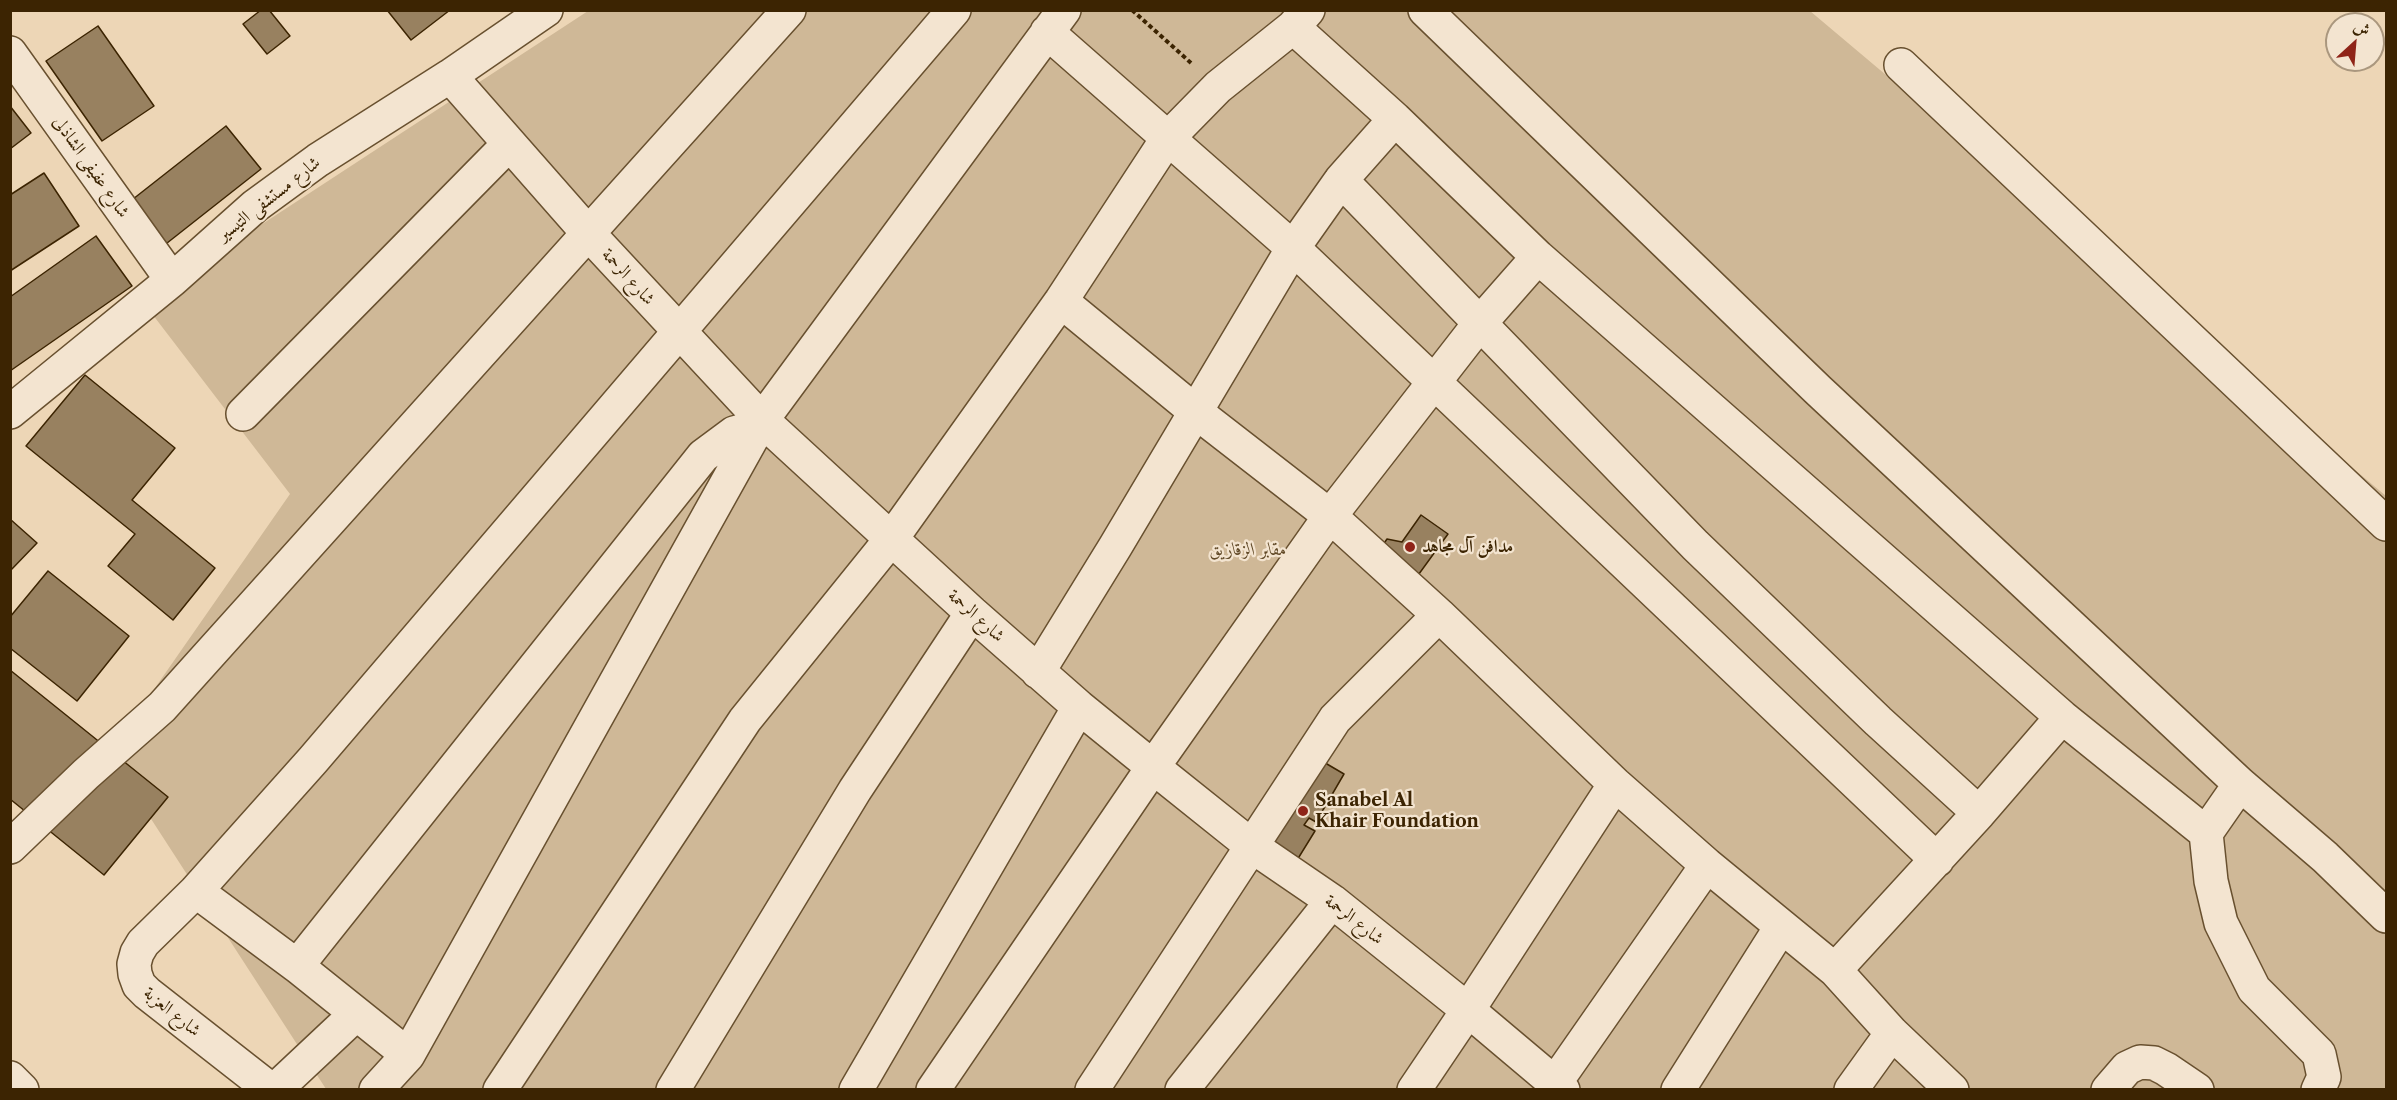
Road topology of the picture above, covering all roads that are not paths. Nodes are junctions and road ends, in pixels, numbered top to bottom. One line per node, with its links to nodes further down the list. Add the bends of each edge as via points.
1 (546, 10): 9 (street, شارع مستشفى التيسير)
2 (789, 10): 14 (street)
3 (954, 10): 20 (street, شارع العزبة)
4 (1425, 10): 36 (street, via 1818,390)
5 (1300, 19): 10 (street); 11 (street, via 1218,87)
6 (1056, 21): 11 (street); 25 (street)
7 (10, 53): 17 (street, شارع عفيفى الشاذلى)
8 (1901, 65): 27 (street)
9 (450, 76): 12 (street, شارع الرحمة); 17 (street, شارع مستشفى التيسير, via 264,199)
10 (1395, 119): 13 (street); 16 (street)
11 (1167, 139): 15 (street); 18 (street)
12 (509, 144): 14 (street, شارع الرحمة); 24 (street)
13 (1341, 180): 15 (street); 19 (street)
14 (588, 233): 20 (street, شارع الرحمة); 39 (street, via 162,707)
15 (1293, 248): 21 (street); 23 (street)
16 (1538, 257): 19 (street); 33 (street)
17 (172, 280): 22 (street, شارع مستشفى التيسير)
18 (1061, 301): 23 (street); 28 (street)
19 (1480, 323): 21 (street); 37 (street, via 1695,545)
20 (679, 332): 25 (street, شارع الرحمة); 43 (street, شارع العزبة, via 314,760)
21 (1434, 382): 26 (street); 41 (street)
22 (10, 412)
23 (1196, 412): 26 (street); 31 (street)
24 (243, 414)
25 (758, 426): 28 (street, شارع الرحمة); 47 (street, via 734,433 703,456); 52 (street)
26 (1330, 516): 30 (street); 34 (street)
27 (2386, 524)
28 (892, 538): 29 (street, شارع الرحمة); 58 (street, via 745,720)
29 (972, 613): 31 (street, شارع الرحمة); 59 (street, via 855,790)
30 (1439, 615): 35 (street); 40 (street, via 1335,719)
31 (1038, 672): 32 (street, شارع الرحمة)
32 (1079, 708): 34 (street, شارع الرحمة); 60 (street)
33 (2062, 717): 37 (street); 38 (street)
34 (1153, 767): 40 (street, شارع الرحمة); 61 (street)
35 (1615, 784): 42 (street); 49 (street)
36 (2240, 784): 38 (street); 45 (street)
37 (1979, 813): 41 (street)
38 (2206, 833): 70 (street, via 2211,881 2221,922 2254,989 2319,1054 2324,1077)
39 (10, 847)
40 (1253, 847): 44 (street, شارع الرحمة); 62 (street)
41 (1937, 860): 48 (street)
42 (1707, 866): 46 (street); 54 (street)
43 (196, 891): 47 (street); 56 (street, شارع العزبة, via 143,943 134,963 139,985)
44 (1332, 902): 49 (street, شارع الرحمة); 63 (street)
45 (2386, 916)
46 (1781, 927): 48 (street); 65 (street)
47 (297, 966): 50 (street)
48 (1835, 970): 51 (street)
49 (1468, 1010): 54 (street, شارع الرحمة); 64 (street)
50 (356, 1014): 52 (street); 56 (street)
51 (1892, 1033): 66 (street); 67 (street)
52 (408, 1055): 57 (street)
53 (10, 1078): 55 (street)
54 (1559, 1086)
55 (22, 1089)
56 (273, 1089)
57 (376, 1089)
58 (500, 1089)
59 (673, 1089)
60 (855, 1089)
61 (933, 1089)
62 (1092, 1089)
63 (1182, 1089)
64 (1414, 1089)
65 (1678, 1089)
66 (1851, 1089)
67 (1952, 1089)
68 (2108, 1089): 69 (street, via 2127,1068 2140,1062 2166,1068)
69 (2197, 1089)
70 (2318, 1089)

